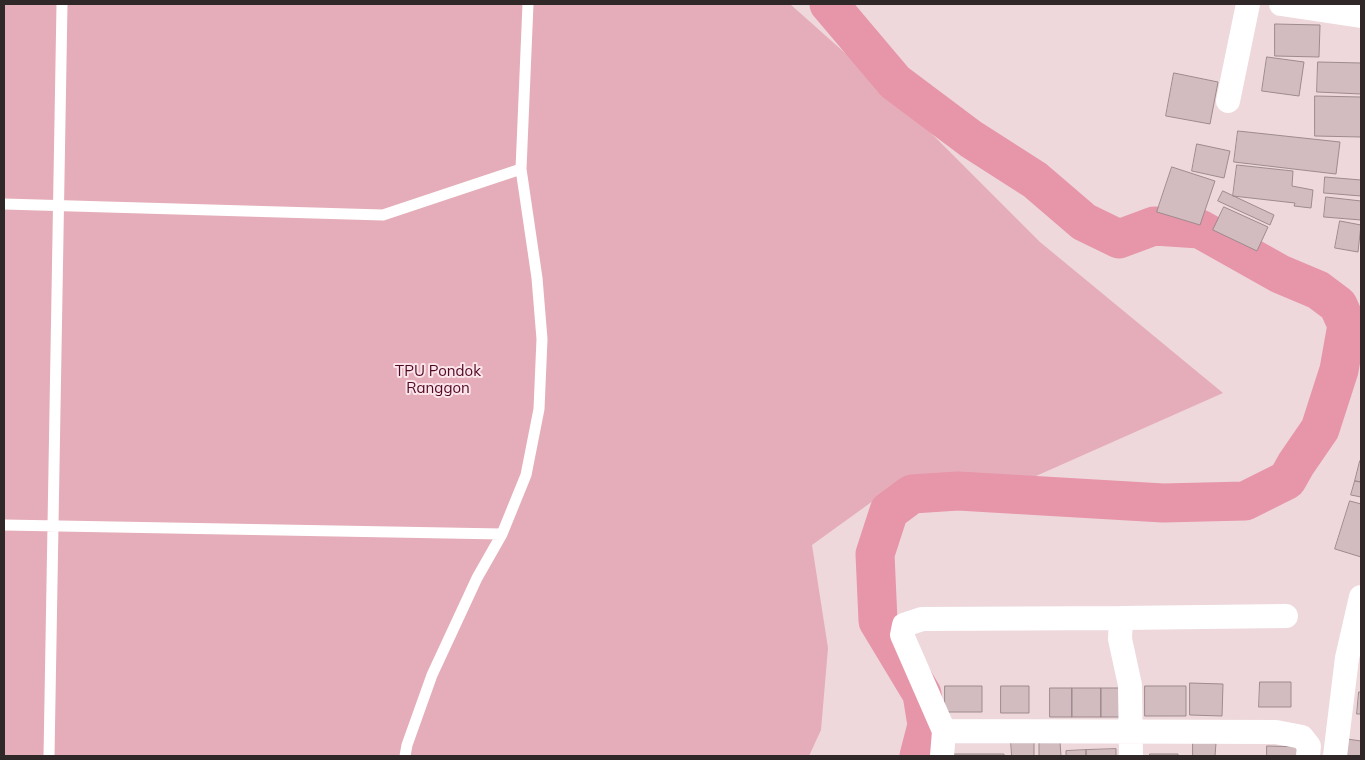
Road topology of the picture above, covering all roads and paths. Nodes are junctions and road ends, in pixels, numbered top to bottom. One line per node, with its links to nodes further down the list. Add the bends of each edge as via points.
1 (62, 4): 9 (lane)
2 (528, 4): 7 (lane)
3 (1248, 4): 6 (street)
4 (1281, 4): 5 (street)
5 (1361, 16)
6 (1228, 101)
7 (521, 169): 9 (lane, via 383,215); 12 (lane, via 537,278 542,339 539,408 526,475)
8 (4, 204): 9 (lane)
9 (58, 206): 11 (lane)
10 (4, 525): 11 (lane)
11 (53, 526): 12 (lane); 18 (lane)
12 (502, 534): 19 (lane, via 477,578 432,675)
13 (1361, 597): 23 (street, via 1348,658)
14 (1286, 616): 15 (street)
15 (1121, 618): 16 (street, via 922,619 904,625 904,642); 17 (street, via 1120,639 1130,685)
16 (944, 731): 17 (street); 20 (street)
17 (1132, 732): 21 (street); 22 (street, via 1276,732 1302,737 1309,746)
18 (49, 756)
19 (405, 756)
20 (942, 756)
21 (1131, 756)
22 (1308, 756)
23 (1336, 756)

